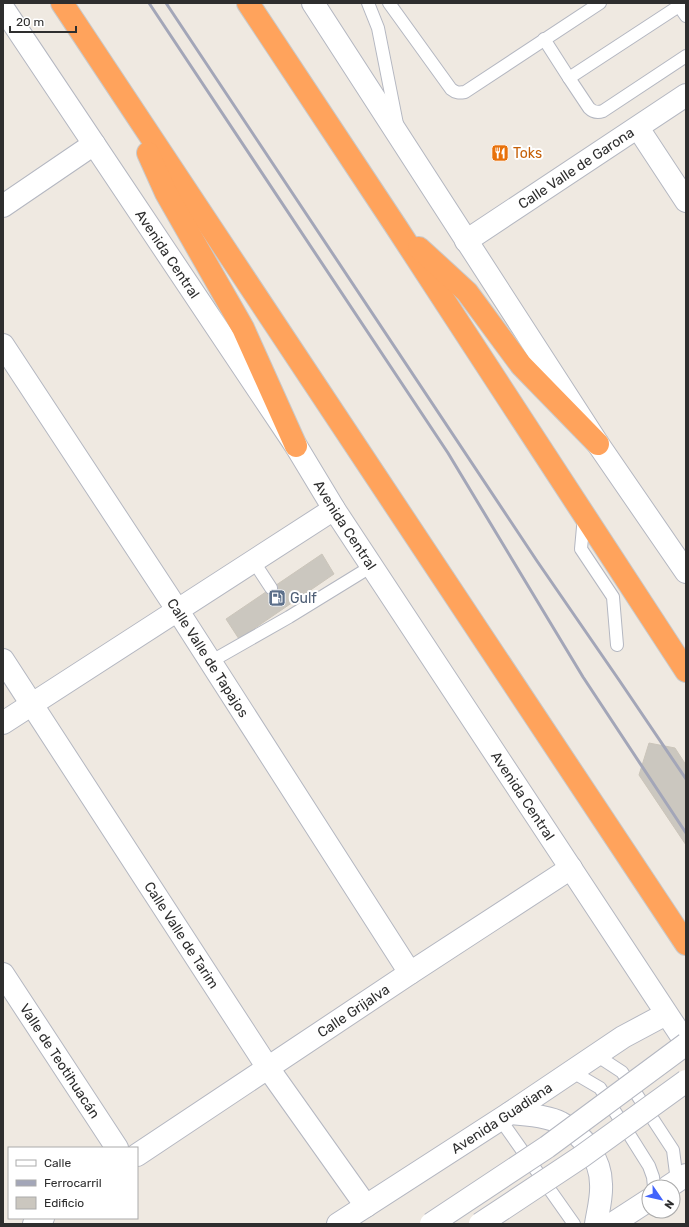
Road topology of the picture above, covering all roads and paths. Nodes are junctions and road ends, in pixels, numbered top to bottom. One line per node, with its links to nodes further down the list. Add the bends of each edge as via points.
1 (62, 3): 12 (highway)
2 (248, 3): 19 (highway)
3 (312, 3): 15 (street)
4 (368, 3): 15 (lane, via 378,28)
5 (389, 3): 9 (lane, via 455,92 465,92)
6 (600, 3): 9 (lane)
7 (3, 8): 16 (street, Avenida Central)
8 (681, 8): 11 (lane)
9 (544, 39): 11 (lane)
10 (686, 56): 11 (lane, via 598,113 592,112)
11 (569, 78)
12 (119, 90): 23 (highway, via 166,193 243,328); 38 (highway)
13 (686, 95): 14 (street, Calle Valle de Garona)
14 (638, 128): 17 (street); 20 (street, Calle Valle de Garona)
15 (399, 137): 20 (street)
16 (94, 144): 18 (street); 23 (street, Avenida Central)
17 (686, 201)
18 (3, 206)
19 (395, 225): 22 (highway, via 467,292 521,365); 25 (highway)
20 (466, 241): 22 (street)
21 (3, 345): 30 (street, Calle Valle de Tapajos)
22 (598, 444): 28 (street)
23 (296, 446): 24 (street, Avenida Central)
24 (334, 510): 26 (street); 27 (street, Avenida Central)
25 (584, 516): 31 (lane, via 581,549 613,597); 34 (highway)
26 (254, 562): 29 (lane); 30 (street)
27 (372, 566): 33 (lane, via 286,612); 37 (street, Avenida Central)
28 (686, 572)
29 (271, 588)
30 (178, 611): 33 (street, Calle Valle de Tapajos); 35 (street)
31 (617, 645)
32 (3, 660): 35 (street, Calle Valle de Tarim)
33 (210, 662): 40 (street, Calle Valle de Tapajos)
34 (686, 671)
35 (32, 704): 36 (street); 44 (street, Calle Valle de Tarim)
36 (3, 723)
37 (571, 868): 40 (street, Calle Grijalva); 41 (street, Avenida Central)
38 (686, 944)
39 (3, 974): 48 (street, Valle de Teotihuacán)
40 (410, 974): 44 (street, Calle Grijalva)
41 (666, 1014): 42 (street, Avenida Central); 43 (street, Avenida Guadiana)
42 (686, 1043): 55 (street, bridge, via 547,1147)
43 (596, 1055): 45 (street, Avenida Guadiana); 51 (lane, via 622,1072 673,1150)
44 (268, 1068): 49 (street, Calle Grijalva); 53 (street, Calle Valle de Tarim)
45 (571, 1071): 47 (street, Avenida Guadiana); 50 (lane, via 600,1088 649,1166)
46 (686, 1080): 56 (street, bridge, via 581,1157)
47 (505, 1116): 53 (street, Avenida Guadiana); 57 (lane); 58 (street, via 536,1116 561,1122 581,1138 596,1159 601,1184)
48 (116, 1147)
49 (138, 1154)
50 (653, 1179)
51 (677, 1179)
52 (641, 1205): 59 (street)
53 (366, 1206): 54 (street, Avenida Guadiana)
54 (338, 1224)
55 (431, 1224)
56 (480, 1224)
57 (574, 1224)
58 (596, 1224)
59 (612, 1224)

